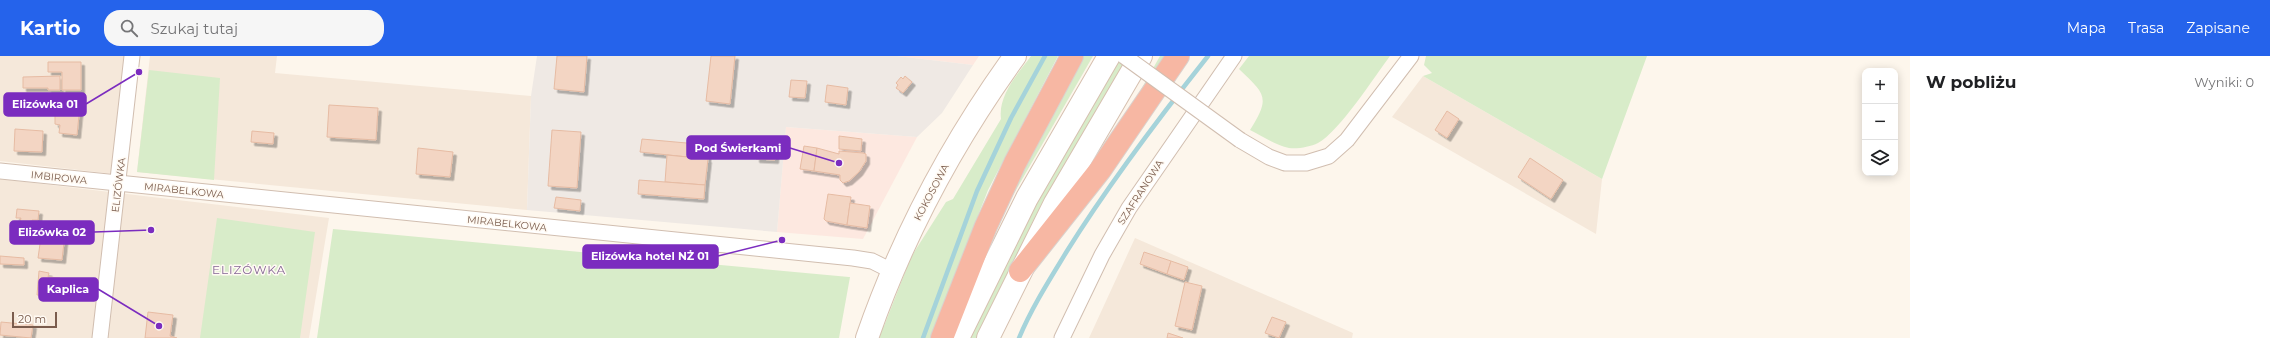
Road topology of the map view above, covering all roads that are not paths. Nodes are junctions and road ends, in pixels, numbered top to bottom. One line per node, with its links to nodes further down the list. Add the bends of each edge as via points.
1 (132, 56): 11 (street, ELIZÓWKA)
2 (1014, 56): 12 (main road, KOKOSOWA, via 945,164)
3 (1072, 56): 16 (highway, via 1015,163 986,226)
4 (1109, 56): 17 (main road, via 1027,198)
5 (1124, 56): 9 (street, bridge, via 1240,140 1285,163 1306,163 1324,158 1342,146)
6 (1141, 56): 13 (main road, via 1071,174)
7 (1178, 56): 13 (highway, via 1100,170)
8 (1234, 56): 19 (street, SZAFRANOWA, via 1128,208)
9 (1411, 56)
10 (0, 171): 11 (street, IMBIROWA)
11 (119, 184): 12 (street, MIRABELKOWA, via 854,258 872,261); 14 (street, ELIZÓWKA)
12 (892, 271): 15 (main road, KOKOSOWA)
13 (1020, 271): 18 (main road)
14 (100, 338)
15 (867, 338)
16 (942, 338)
17 (958, 338)
18 (988, 338)
19 (1062, 338)

